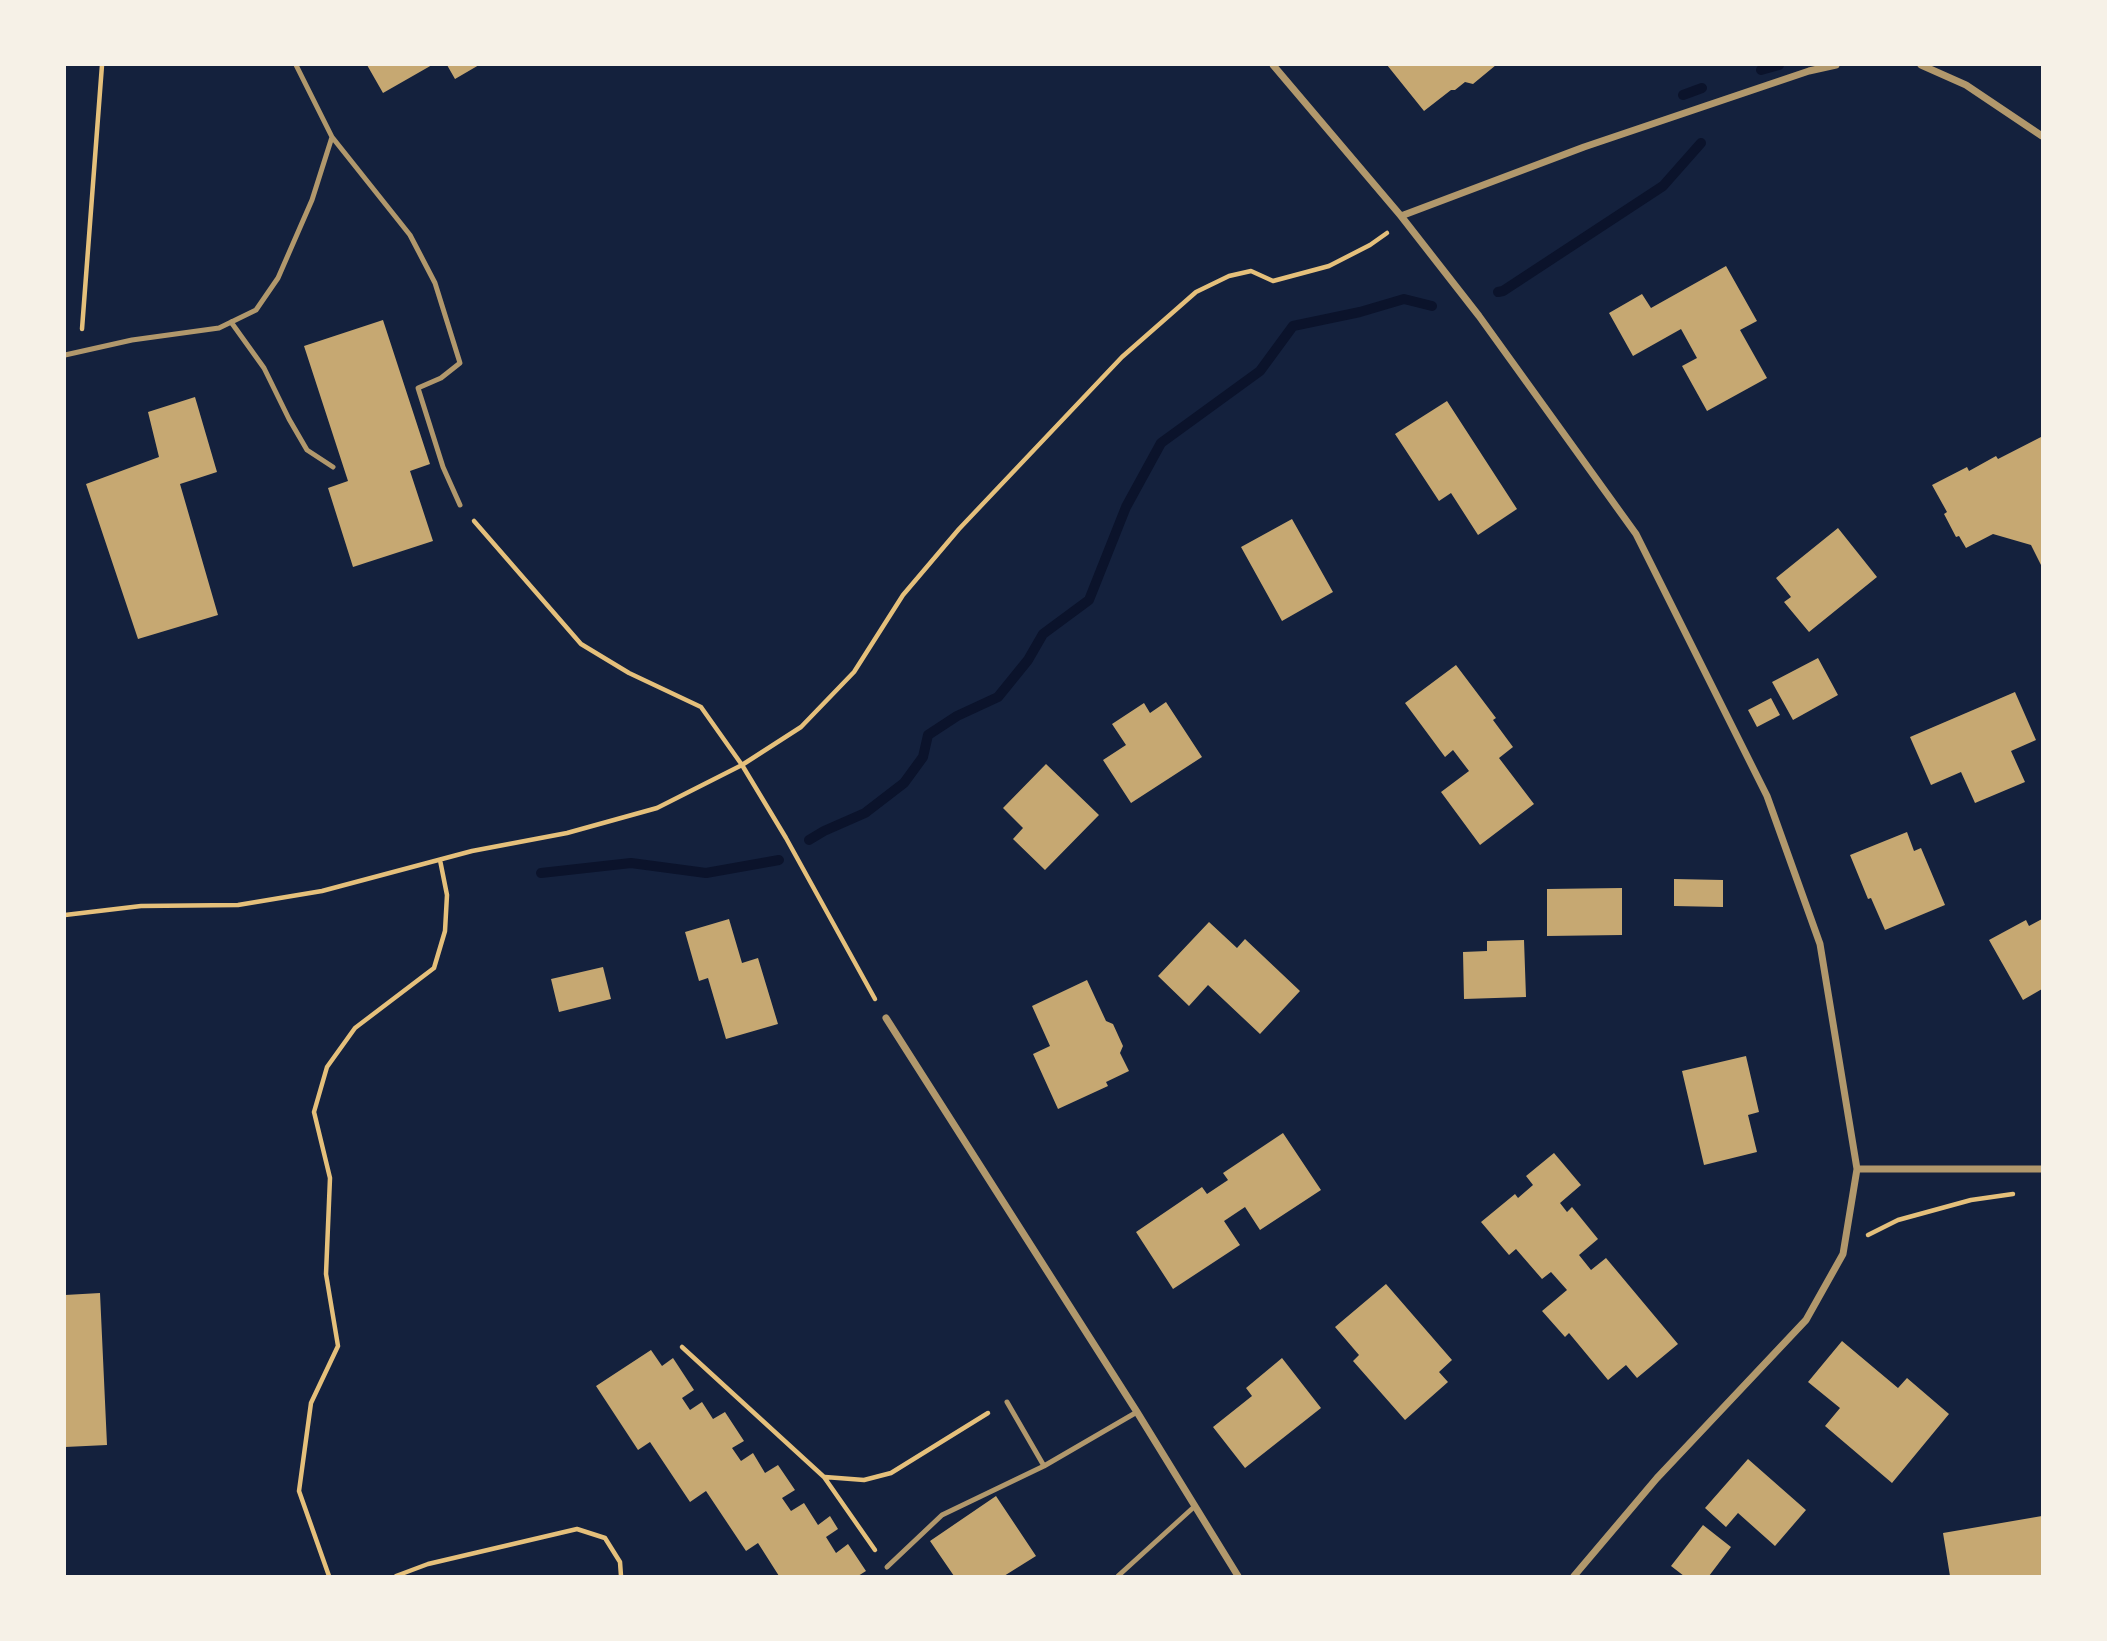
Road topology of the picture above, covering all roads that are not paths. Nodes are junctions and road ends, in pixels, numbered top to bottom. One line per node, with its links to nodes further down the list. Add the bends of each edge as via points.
1 (296, 65): 6 (lane)
2 (1273, 65): 7 (street)
3 (1836, 65): 7 (street, via 1584,147)
4 (1921, 65): 5 (street, via 1966,85)
5 (2042, 136)
6 (332, 137): 8 (lane, via 312,200 278,278 256,310); 11 (lane, via 410,235 435,283 460,363 418,388)
7 (1401, 216): 13 (street, via 1636,534 1767,796 1820,944)
8 (231, 322): 9 (lane, via 219,328); 10 (lane, via 264,368 307,450)
9 (65, 355)
10 (333, 467)
11 (460, 505)
12 (886, 1018): 16 (street)
13 (1857, 1169): 14 (street); 22 (street, via 1845,1247 1806,1320 1657,1478)
14 (2042, 1169)
15 (1007, 1402): 17 (lane)
16 (1137, 1412): 17 (lane); 18 (street)
17 (1044, 1466): 19 (lane, via 942,1514)
18 (1195, 1506): 20 (lane); 21 (street)
19 (887, 1567)
20 (1118, 1576)
21 (1238, 1576)
22 (1574, 1576)

